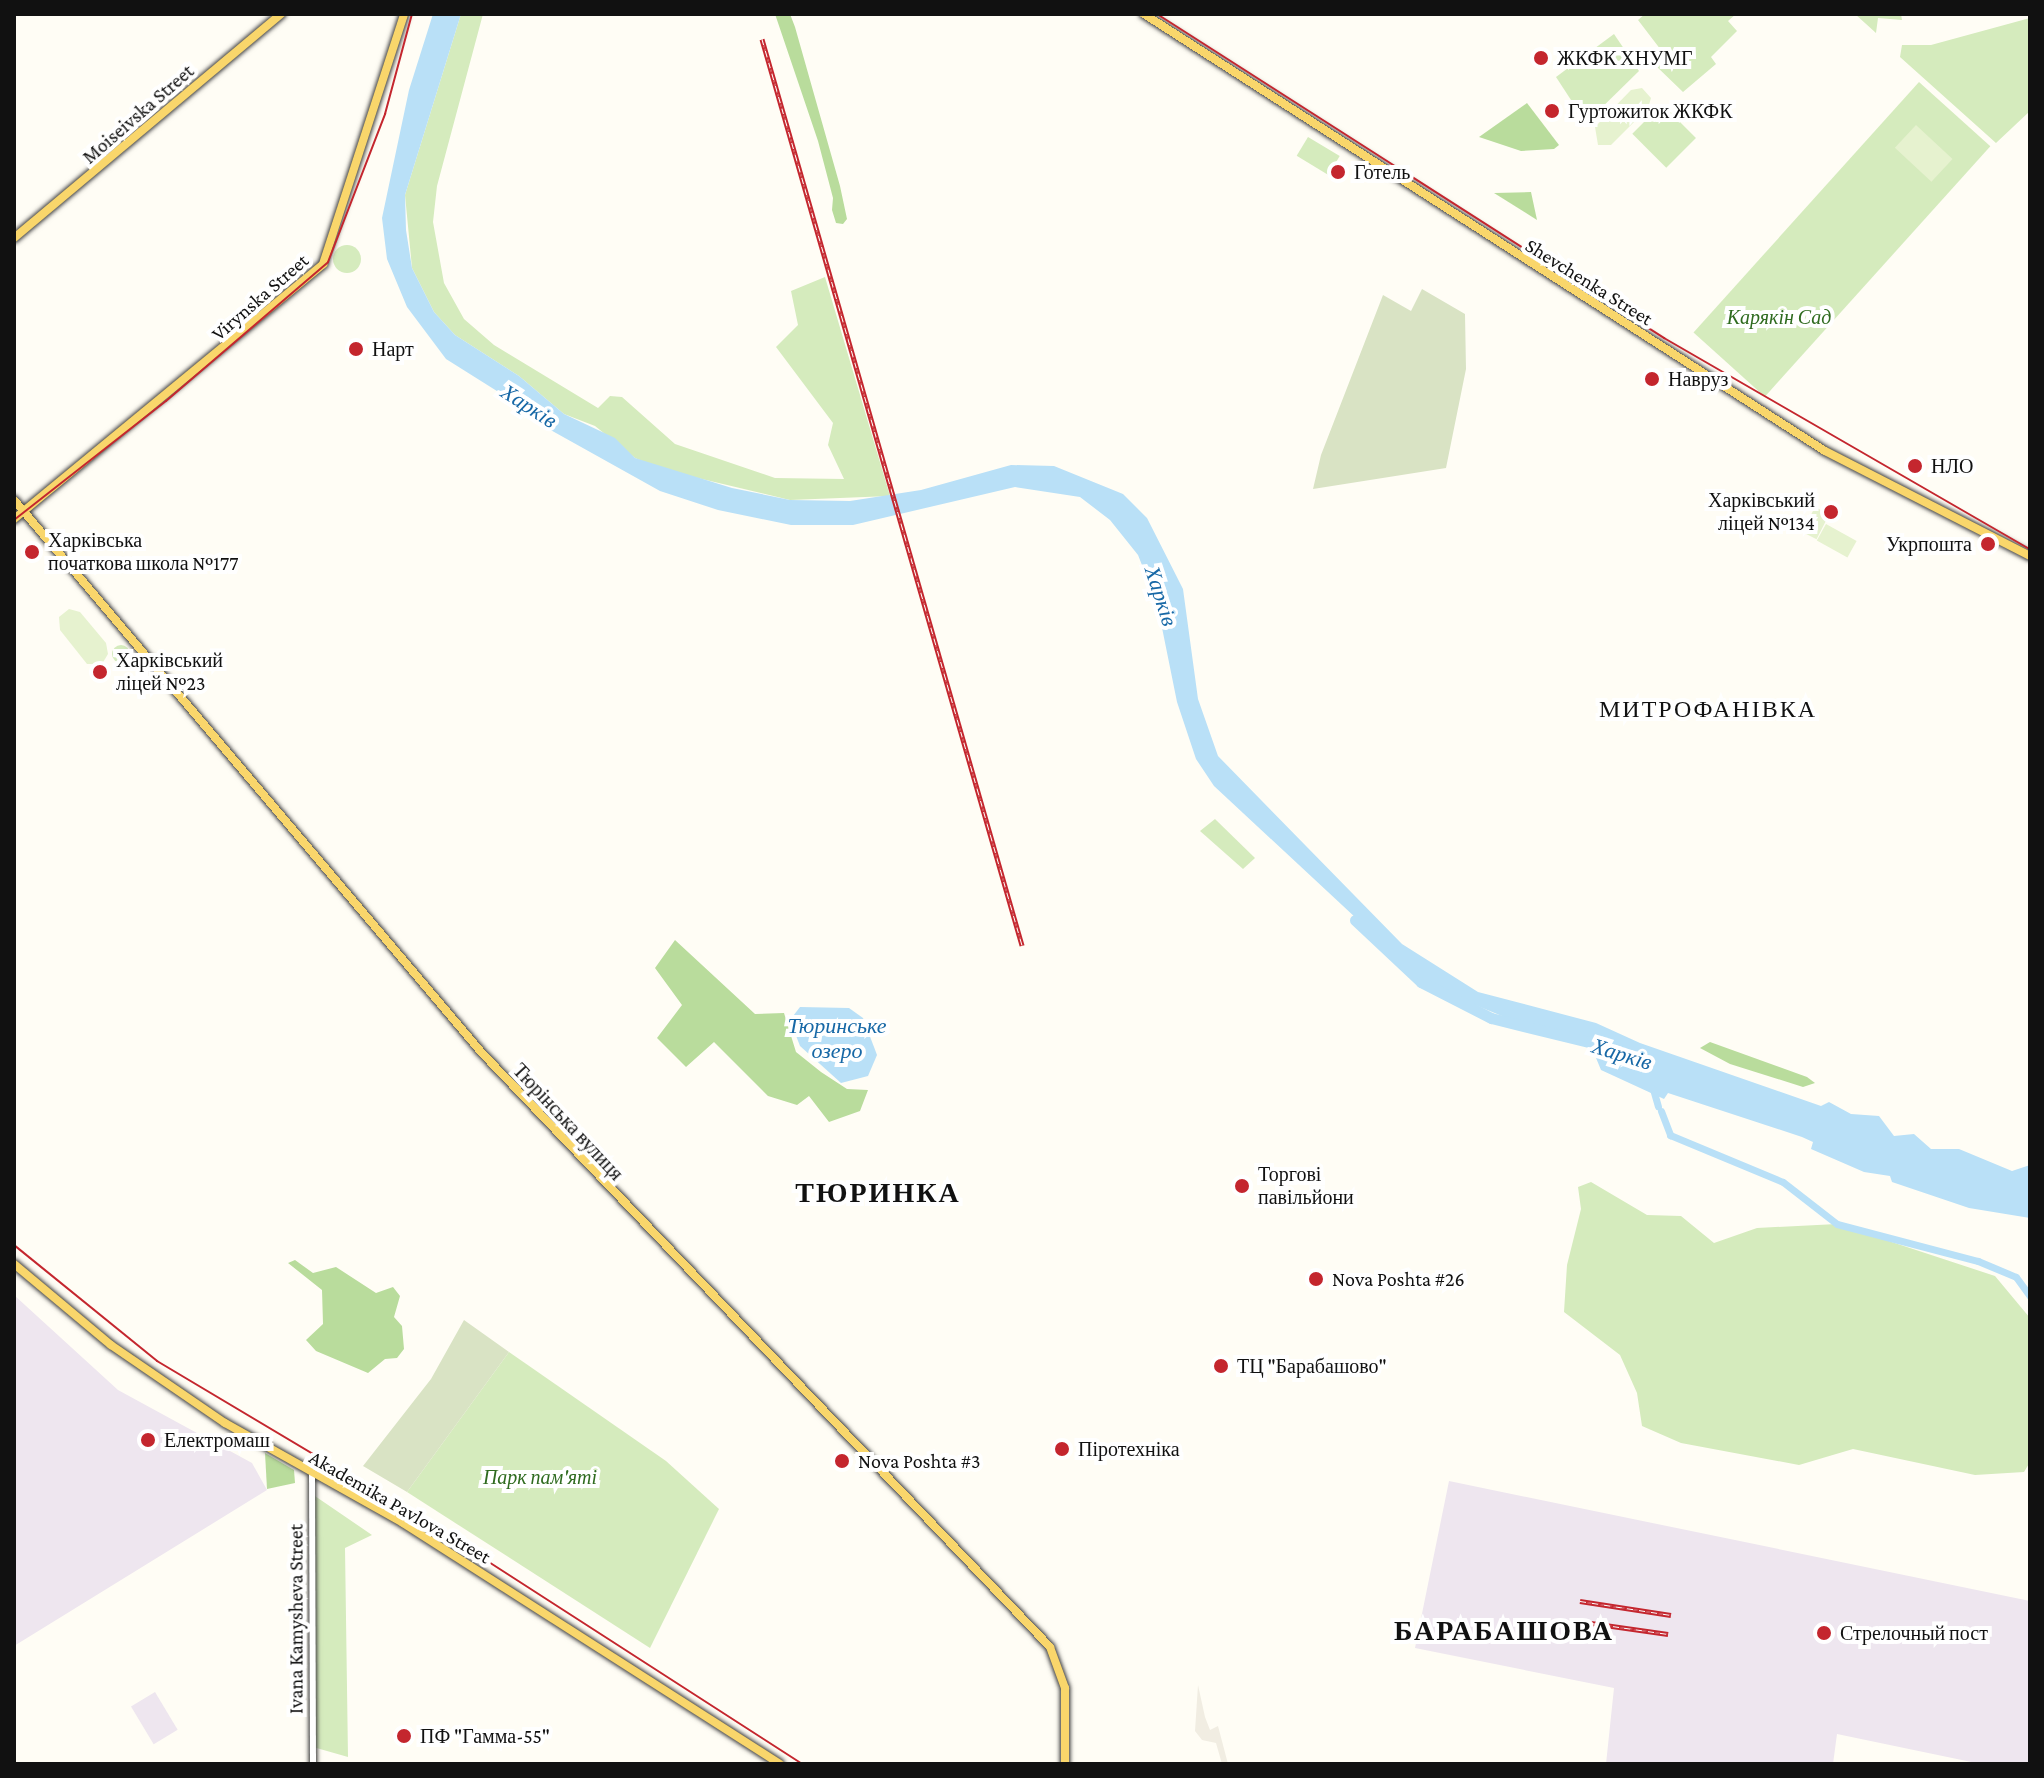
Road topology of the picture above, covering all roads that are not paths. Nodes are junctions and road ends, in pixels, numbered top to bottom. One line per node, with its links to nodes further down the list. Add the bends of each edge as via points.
1 (281, 14): 4 (main road, Moiseivska Street)
2 (404, 14): 6 (main road, Virynska Street, via 323,264)
3 (1144, 14): 8 (main road, Shevchenka Street, via 1825,451)
4 (14, 238)
5 (14, 500): 6 (main road, Тюрінська вулиця)
6 (24, 512): 7 (main road, Virynska Street); 13 (main road, Тюрінська вулиця, via 482,1053 1050,1647 1065,1688)
7 (14, 519)
8 (2030, 556)
9 (14, 1264): 10 (main road, Akademika Pavlova Street, via 150,1373)
10 (312, 1473): 11 (street, Ivana Kamysheva Street); 12 (main road, Akademika Pavlova Street, via 412,1529)
11 (313, 1764)
12 (780, 1764)
13 (1065, 1764)

